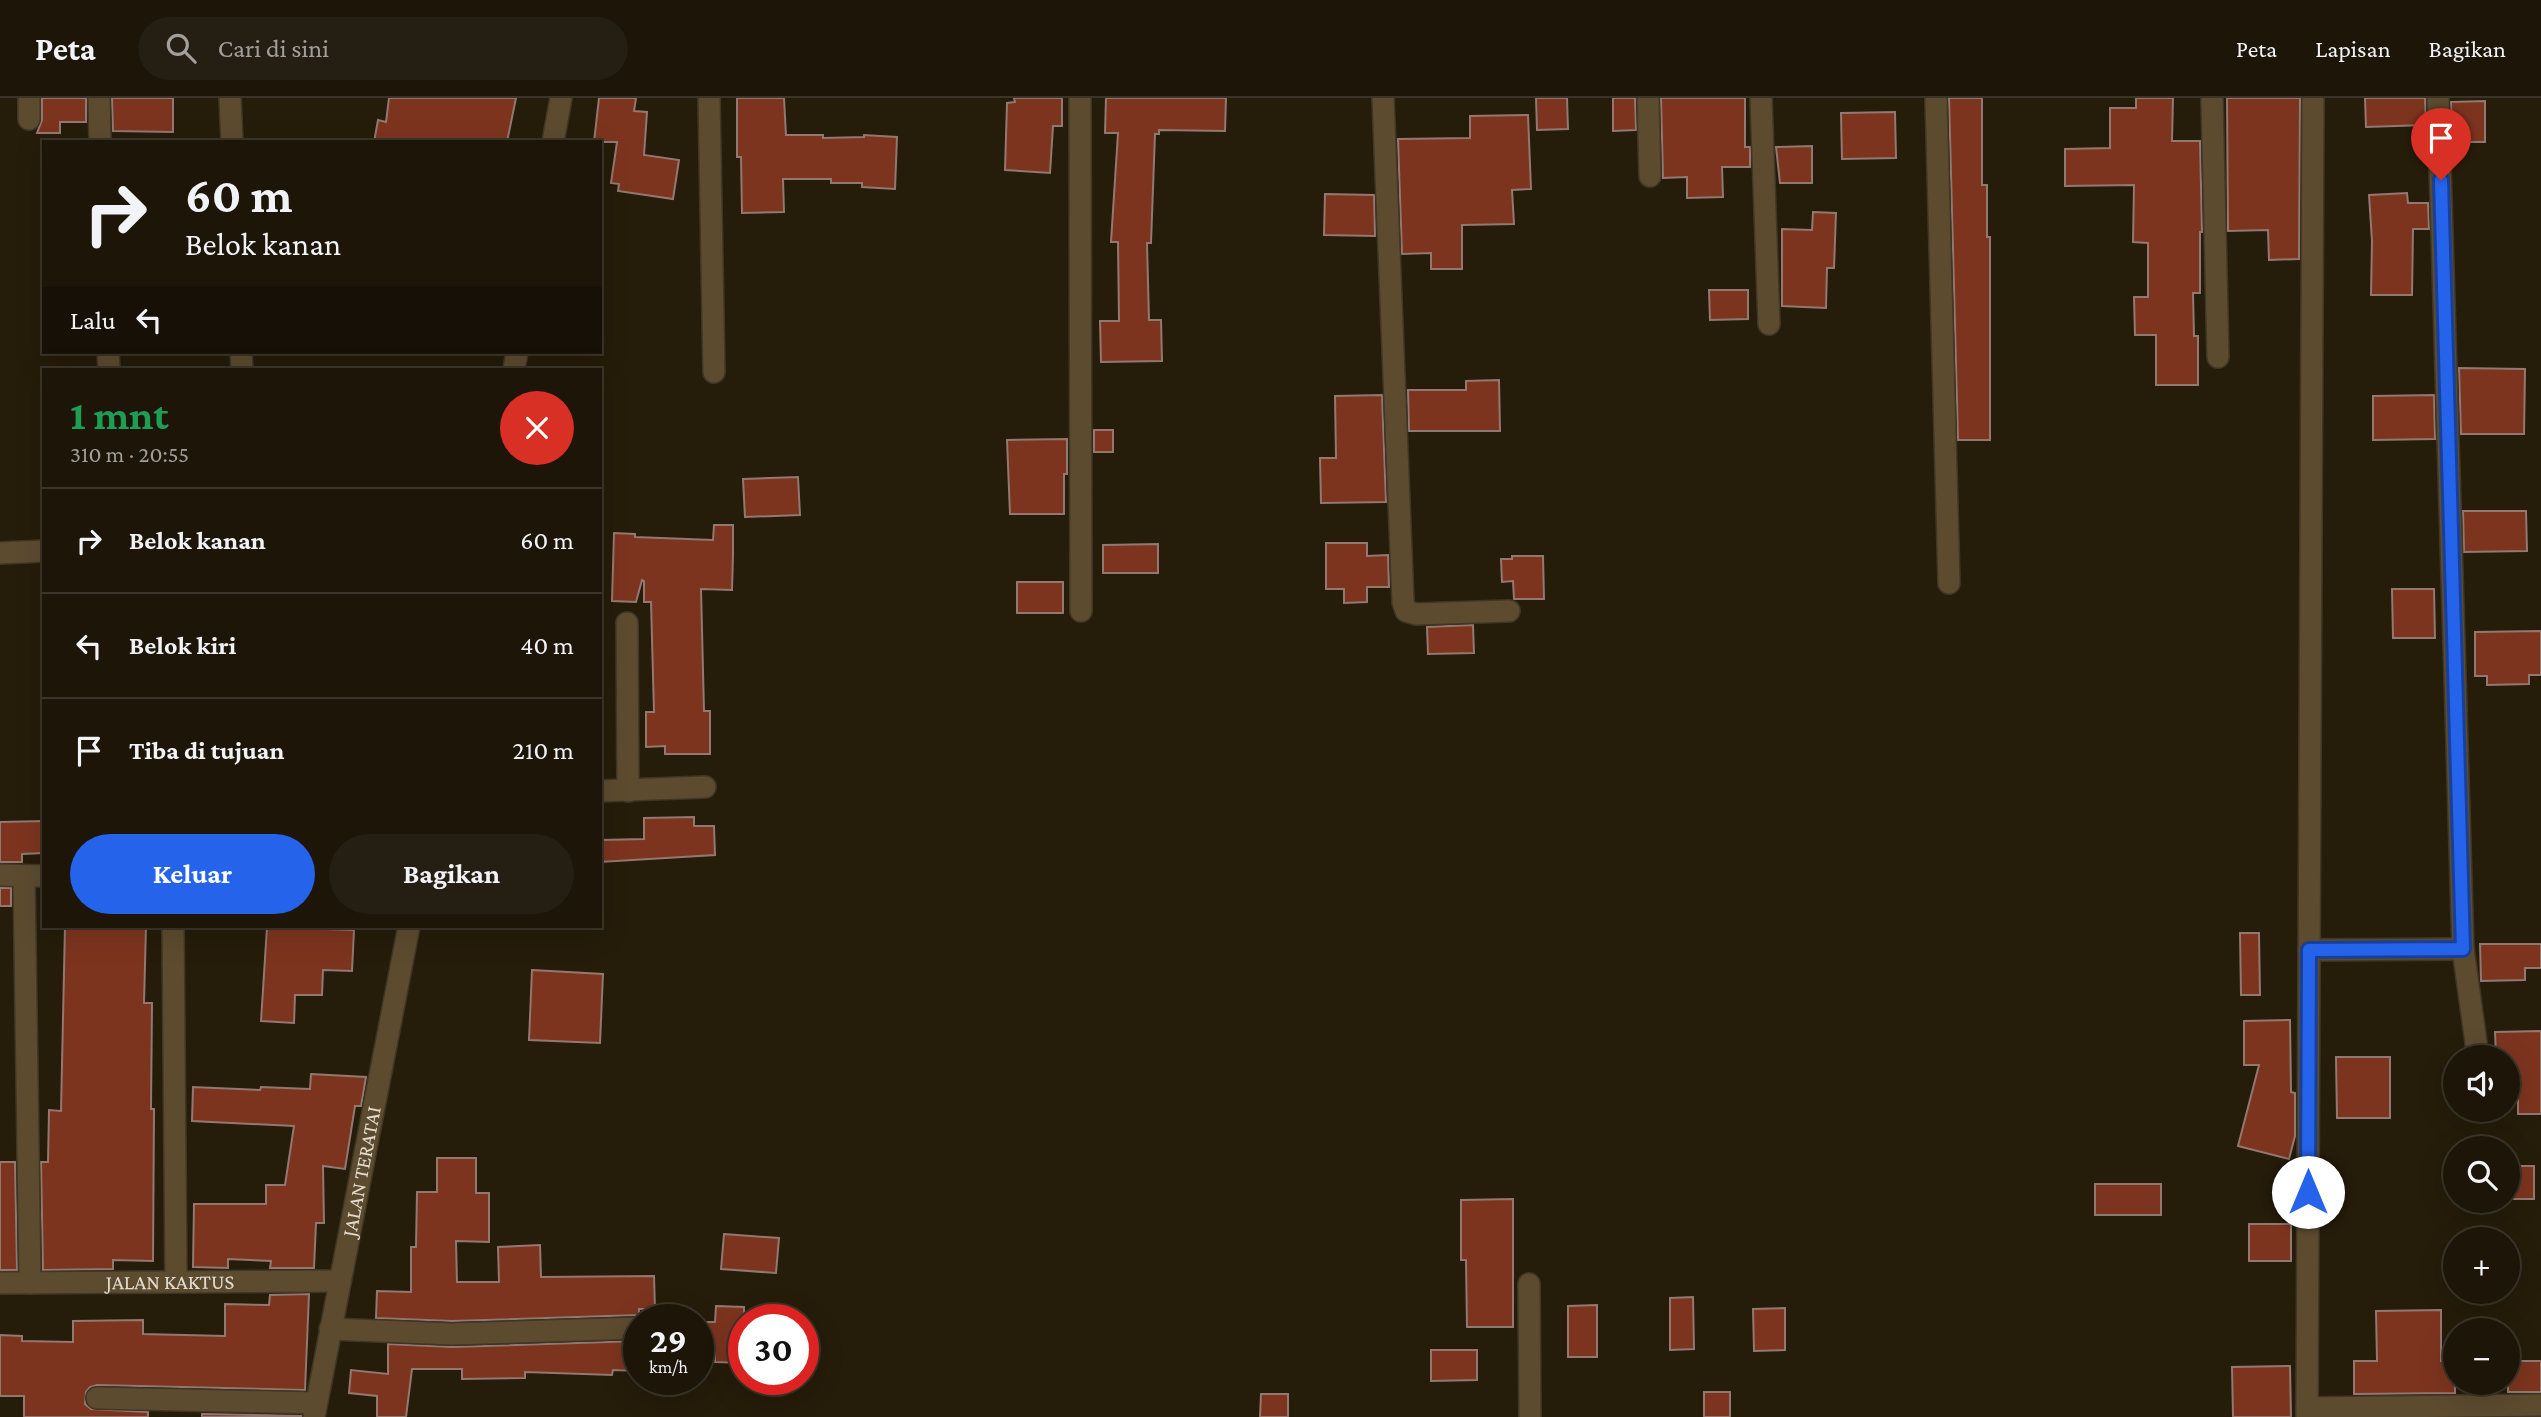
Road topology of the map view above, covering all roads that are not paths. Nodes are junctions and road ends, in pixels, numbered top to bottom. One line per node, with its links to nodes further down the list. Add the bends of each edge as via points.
1 (99, 98): 13 (street)
2 (230, 98): 14 (street)
3 (561, 98): 15 (street)
4 (709, 98): 19 (street)
5 (1080, 98): 23 (street)
6 (1383, 98): 24 (street, via 1403,602 1406,611 1416,614)
7 (1648, 98): 16 (street)
8 (1760, 98): 17 (street)
9 (1936, 98): 22 (street)
10 (2212, 98): 18 (street)
11 (2313, 98): 34 (street)
12 (2438, 98): 33 (street)
13 (100, 140)
14 (232, 140)
15 (553, 140)
16 (1650, 176)
17 (1769, 324)
18 (2218, 356)
19 (714, 372)
20 (42, 551): 21 (street)
21 (0, 553)
22 (1949, 583)
23 (1081, 611)
24 (1509, 611)
25 (627, 623): 27 (street)
26 (705, 787): 27 (street)
27 (628, 790): 28 (street)
28 (602, 791)
29 (0, 875): 30 (street)
30 (34, 876): 39 (street)
31 (173, 928): 37 (street)
32 (409, 928): 36 (street, JALAN TERATAI)
33 (2463, 949): 34 (street); 35 (street)
34 (2309, 950): 46 (street)
35 (2476, 1045)
36 (340, 1281): 37 (street, JALAN KAKTUS); 41 (street, JALAN TERATAI)
37 (176, 1282): 39 (street, JALAN KAKTUS)
38 (0, 1283): 39 (street, JALAN KAKTUS)
39 (30, 1283)
40 (1529, 1284): 47 (street)
41 (330, 1329): 42 (street, via 452,1334); 45 (street, JALAN TERATAI)
42 (623, 1329)
43 (97, 1398): 45 (street)
44 (2541, 1405): 46 (street)
45 (315, 1410)
46 (2307, 1412)
47 (1530, 1417)

